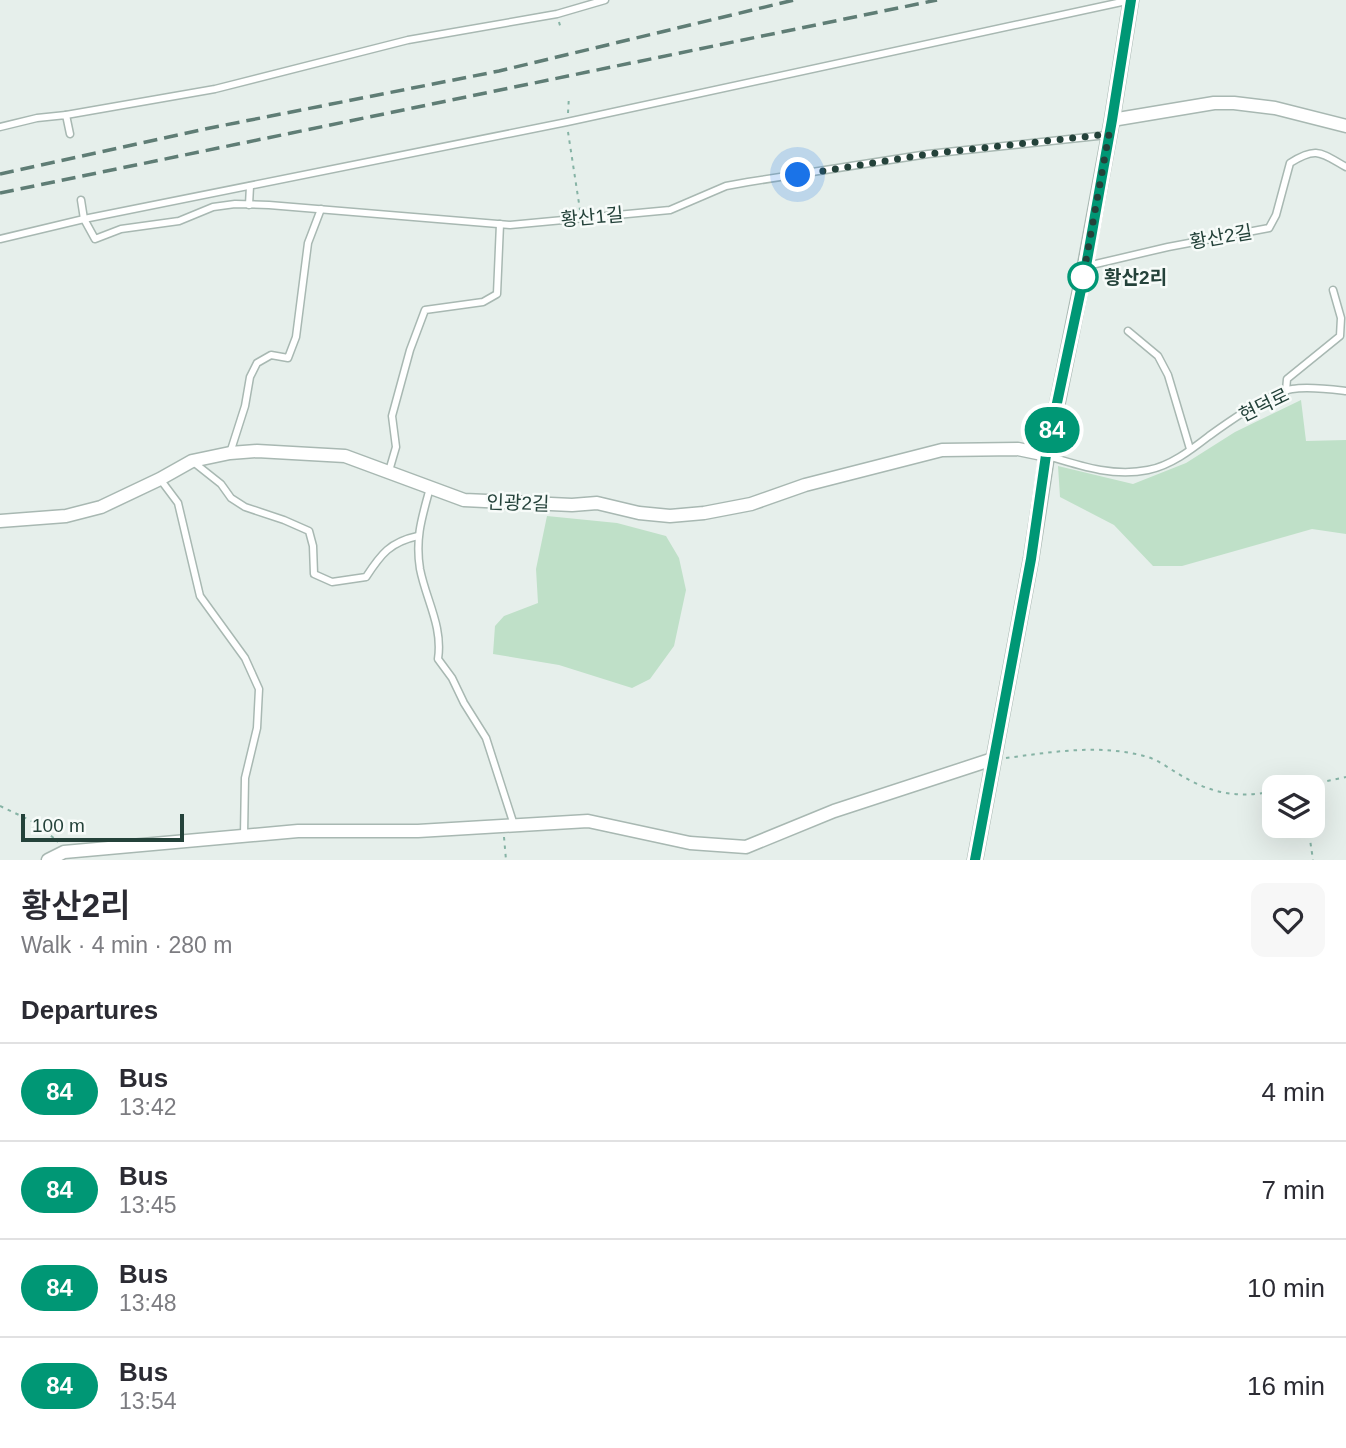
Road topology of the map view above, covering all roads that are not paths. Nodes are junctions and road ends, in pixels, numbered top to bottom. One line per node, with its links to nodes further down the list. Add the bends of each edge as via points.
1 (605, 0): 3 (lane, via 557,14 396,42 215,89)
2 (1131, 0): 6 (street); 9 (lane)
3 (66, 115): 5 (lane); 7 (lane)
4 (1346, 126): 6 (street, via 1275,108 1214,103)
5 (0, 127)
6 (1111, 127): 14 (lane, 황산1길, via 726,186 670,210); 16 (street)
7 (70, 134)
8 (1346, 167): 16 (lane, 황산2길, via 1318,152 1290,163 1269,228)
9 (250, 186): 11 (lane); 13 (lane)
10 (81, 200): 13 (lane)
11 (249, 205): 12 (lane, 황산1길); 13 (lane, 황산1길, via 212,208 179,221 121,229 95,239)
12 (321, 209): 14 (lane, 황산1길); 22 (lane, via 308,243 296,337 288,358 271,355 257,363)
13 (84, 219): 15 (lane)
14 (500, 224): 25 (lane, via 497,294 483,302 425,310 392,416 396,447)
15 (0, 239)
16 (1086, 266): 23 (street)
17 (1333, 290): 19 (lane, via 1341,318 1340,336 1287,379)
18 (1128, 331): 21 (lane, via 1158,356)
19 (1286, 391): 20 (lane, 현덕로); 21 (lane, 현덕로)
20 (1346, 391)
21 (1191, 449): 23 (lane, 현덕로, via 1150,470 1125,473 1094,470)
22 (230, 453): 24 (street, 인광2길); 25 (street, 인광2길, via 345,456)
23 (1046, 455): 27 (street, 인광2길, via 1018,449 942,450 805,485 751,504 670,516 597,503 464,500); 30 (street)
24 (192, 461): 26 (street, 인광2길); 29 (lane, via 245,507 309,531 314,574 332,582 366,577 398,540)
25 (389, 471): 27 (street, 인광2길)
26 (160, 479): 28 (street, 인광2길, via 101,507 66,516); 33 (lane, via 178,503 200,596 245,658 260,689 257,728 245,778)
27 (430, 487): 29 (lane)
28 (0, 521)
29 (418, 536): 32 (lane, via 421,570 441,641 438,659 486,738)
30 (993, 760): 31 (street); 32 (street, via 834,811 746,847 690,843 588,821)
31 (984, 823): 35 (street); 36 (street); 37 (street)
32 (509, 827): 33 (street, via 298,831)
33 (244, 837): 34 (street, via 64,852)
34 (48, 860)
35 (968, 860)
36 (975, 860)
37 (981, 860)

